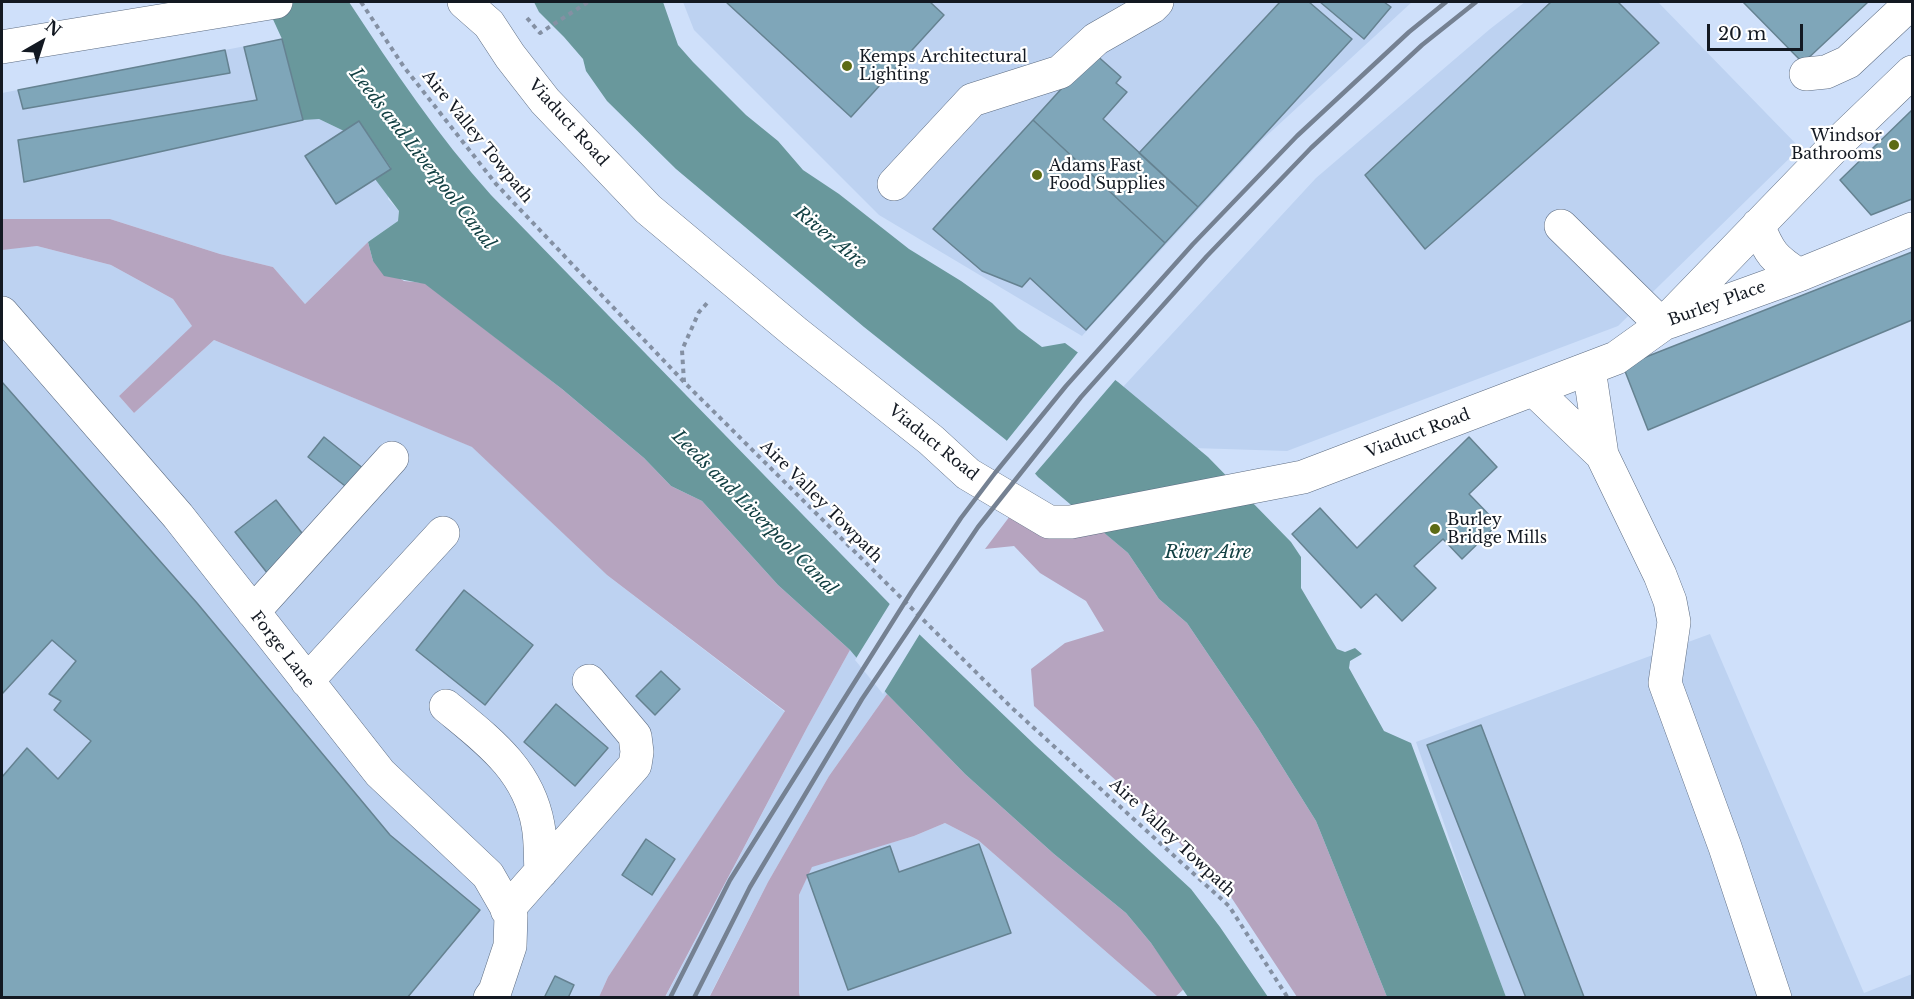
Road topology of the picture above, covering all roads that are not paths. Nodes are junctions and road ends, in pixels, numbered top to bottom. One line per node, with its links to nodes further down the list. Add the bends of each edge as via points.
1 (464, 2): 16 (street, Viaduct Road, via 489,24 545,101 648,209 968,474 1049,522 1071,522 1303,477)
2 (1156, 2): 8 (street, via 1096,39 1060,72 972,100)
3 (1912, 2): 7 (street, via 1848,62 1826,72)
4 (251, 4): 5 (street)
5 (2, 47)
6 (1912, 72): 9 (street, Burley Place)
7 (1806, 74)
8 (894, 183)
9 (1758, 225): 12 (street, Burley Place, via 1768,249); 14 (street, Burley Place)
10 (1561, 226): 14 (street)
11 (1912, 229): 12 (street, Burley Place)
12 (1799, 275): 14 (street, Burley Place)
13 (2, 313): 20 (street, Forge Lane, via 178,516)
14 (1662, 325): 15 (street, Viaduct Road, via 1616,358)
15 (1589, 369): 16 (street, Viaduct Road); 17 (street)
16 (1534, 390): 17 (street)
17 (1602, 455): 27 (street, via 1670,602 1674,622 1665,683)
18 (392, 458): 20 (street)
19 (443, 532): 21 (street)
20 (253, 612): 21 (street, Forge Lane)
21 (307, 681): 25 (street, Forge Lane, via 380,773 488,875)
22 (589, 681): 24 (street, via 635,736 635,765)
23 (447, 706): 24 (street, via 508,760 524,783 538,825)
24 (541, 872): 25 (street)
25 (507, 910): 26 (street, Forge Lane, via 511,915 510,946)
26 (490, 998)
27 (1774, 998)

